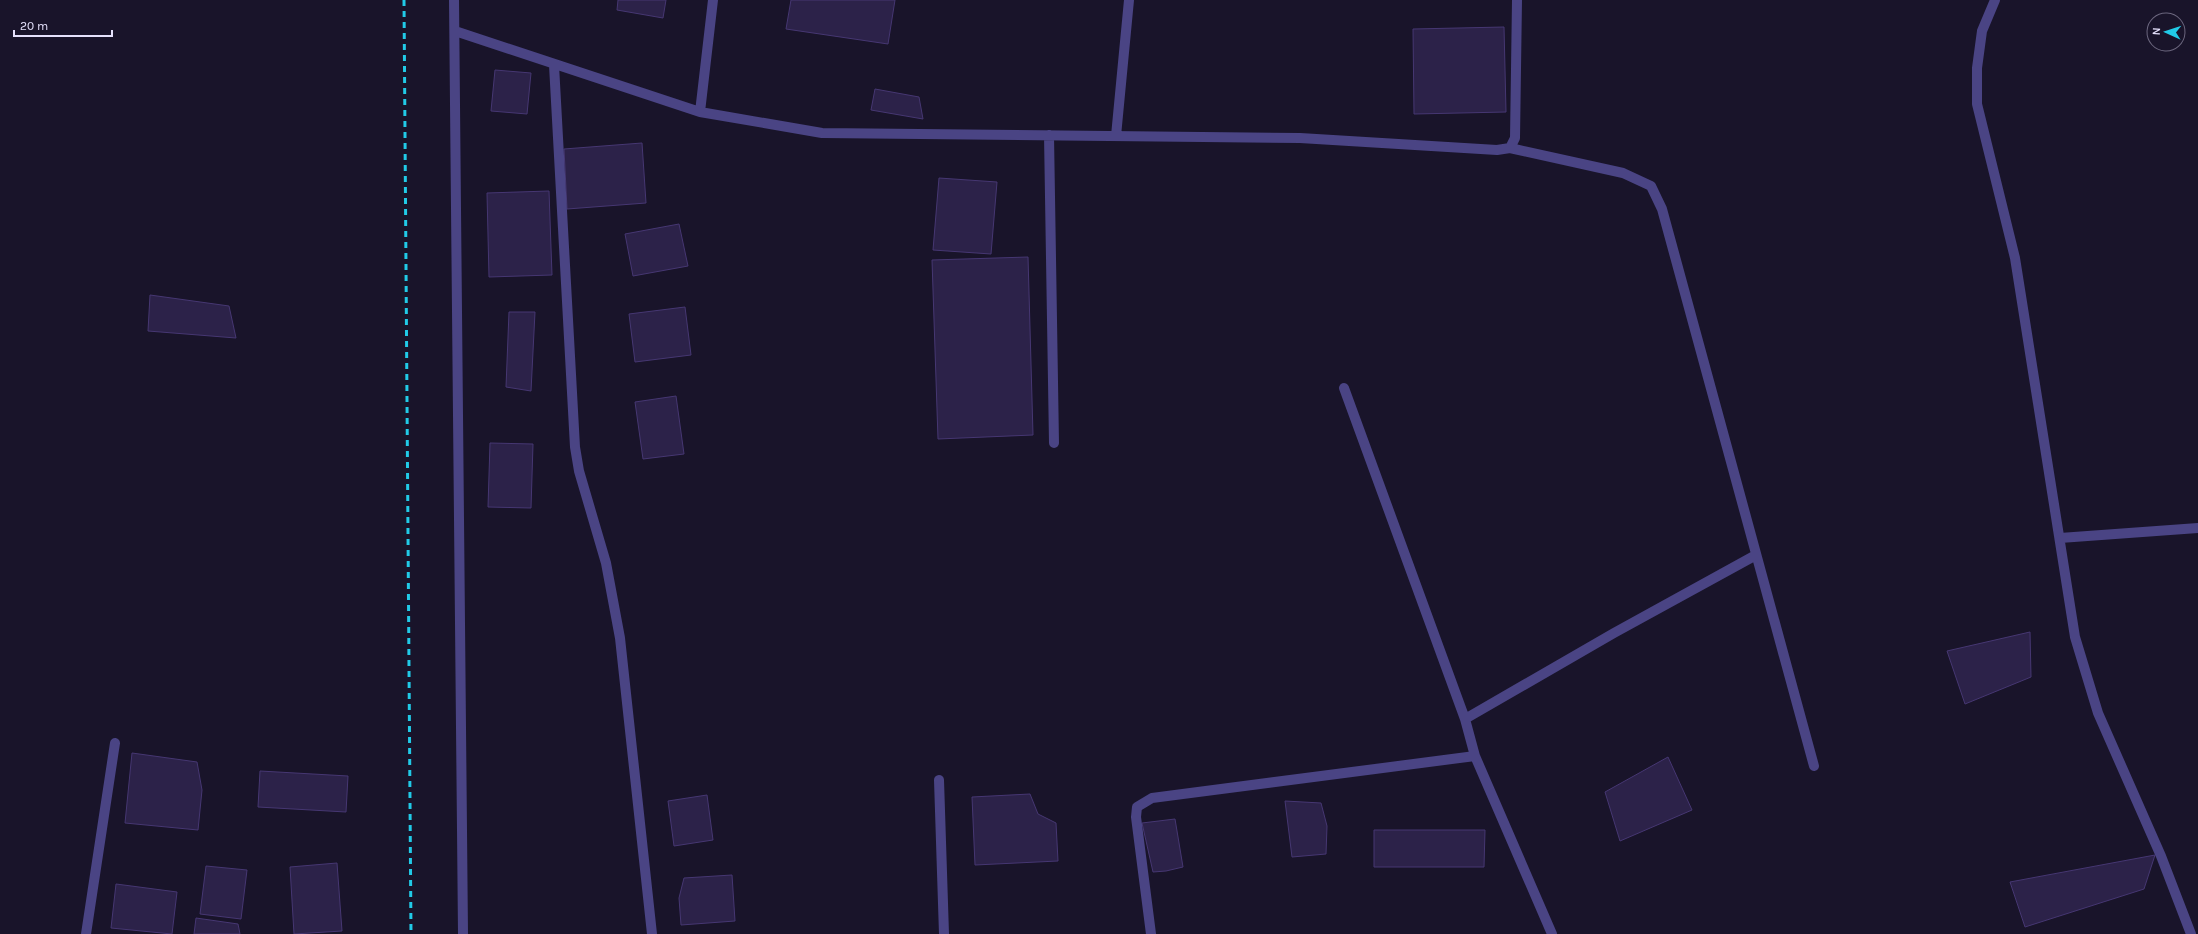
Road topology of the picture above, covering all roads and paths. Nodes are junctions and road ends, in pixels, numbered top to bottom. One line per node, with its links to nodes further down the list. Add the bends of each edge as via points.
1 (454, 0): 6 (street)
2 (713, 0): 8 (street)
3 (1129, 0): 10 (street)
4 (1517, 0): 11 (street, via 1515,138)
5 (1994, 0): 15 (street, via 1982,31 1977,68 1977,104 2015,258)
6 (455, 31): 7 (street); 23 (street)
7 (554, 65): 8 (street); 24 (street, via 575,447 579,471 606,563 620,638)
8 (700, 112): 9 (street, via 822,132)
9 (1049, 135): 10 (street); 13 (street)
10 (1116, 136): 11 (street, via 1300,138 1497,150)
11 (1510, 148): 16 (street, via 1623,173 1651,186 1662,209)
12 (1344, 388): 17 (street)
13 (1054, 443)
14 (2198, 528): 15 (street)
15 (2060, 538): 28 (street, via 2074,637 2098,713 2161,856)
16 (1756, 555): 17 (street); 20 (street)
17 (1465, 719): 19 (street)
18 (115, 743): 22 (street)
19 (1475, 756): 26 (street, via 1160,797 1146,801 1137,807 1136,817); 27 (street)
20 (1814, 766)
21 (939, 780): 25 (street)
22 (86, 934)
23 (463, 934)
24 (652, 934)
25 (944, 934)
26 (1151, 934)
27 (1552, 934)
28 (2192, 934)

